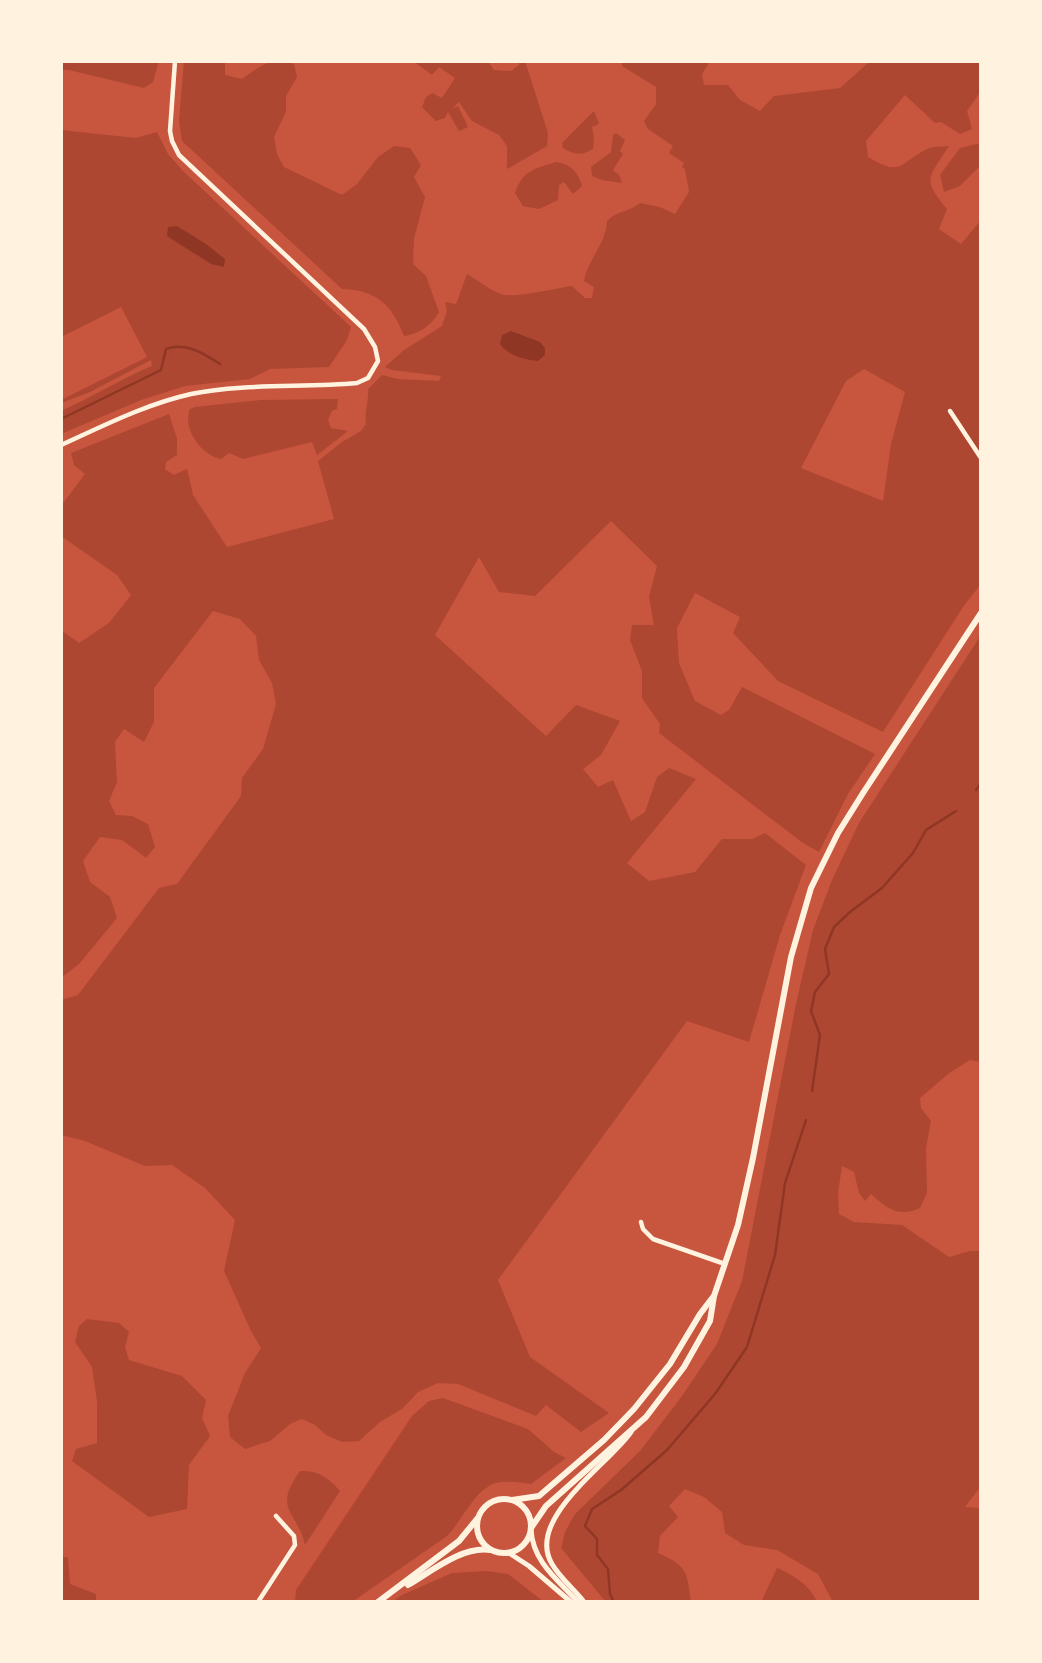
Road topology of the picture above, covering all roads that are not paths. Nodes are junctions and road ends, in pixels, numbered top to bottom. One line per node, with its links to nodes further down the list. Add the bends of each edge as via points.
1 (175, 61): 3 (street, via 170,131 179,155 365,329 378,361 368,378 357,383 194,394)
2 (950, 411): 4 (street)
3 (61, 445)
4 (981, 458)
5 (980, 615): 7 (main road, via 856,803 811,888 791,957 753,1158)
6 (641, 1222): 7 (street, via 653,1239)
7 (726, 1264): 8 (main road)
8 (714, 1296): 9 (main road, via 710,1321 684,1367); 10 (main road, via 670,1364 604,1440 539,1496)
9 (632, 1431): 13 (main road, via 546,1507); 21 (street, via 566,1500 550,1526 551,1563)
10 (512, 1500): 12 (main road, via 496,1500); 13 (main road, via 525,1508)
11 (276, 1516): 17 (street, via 294,1536 295,1545)
12 (478, 1517): 14 (main road, via 479,1536); 16 (main road, via 459,1541)
13 (531, 1529): 15 (main road, via 523,1545); 20 (street, via 538,1559)
14 (491, 1550): 15 (main road); 16 (main road, via 466,1552)
15 (509, 1553): 19 (street)
16 (391, 1593): 18 (main road)
17 (258, 1602)
18 (378, 1602)
19 (571, 1602)
20 (578, 1602)
21 (584, 1602)

